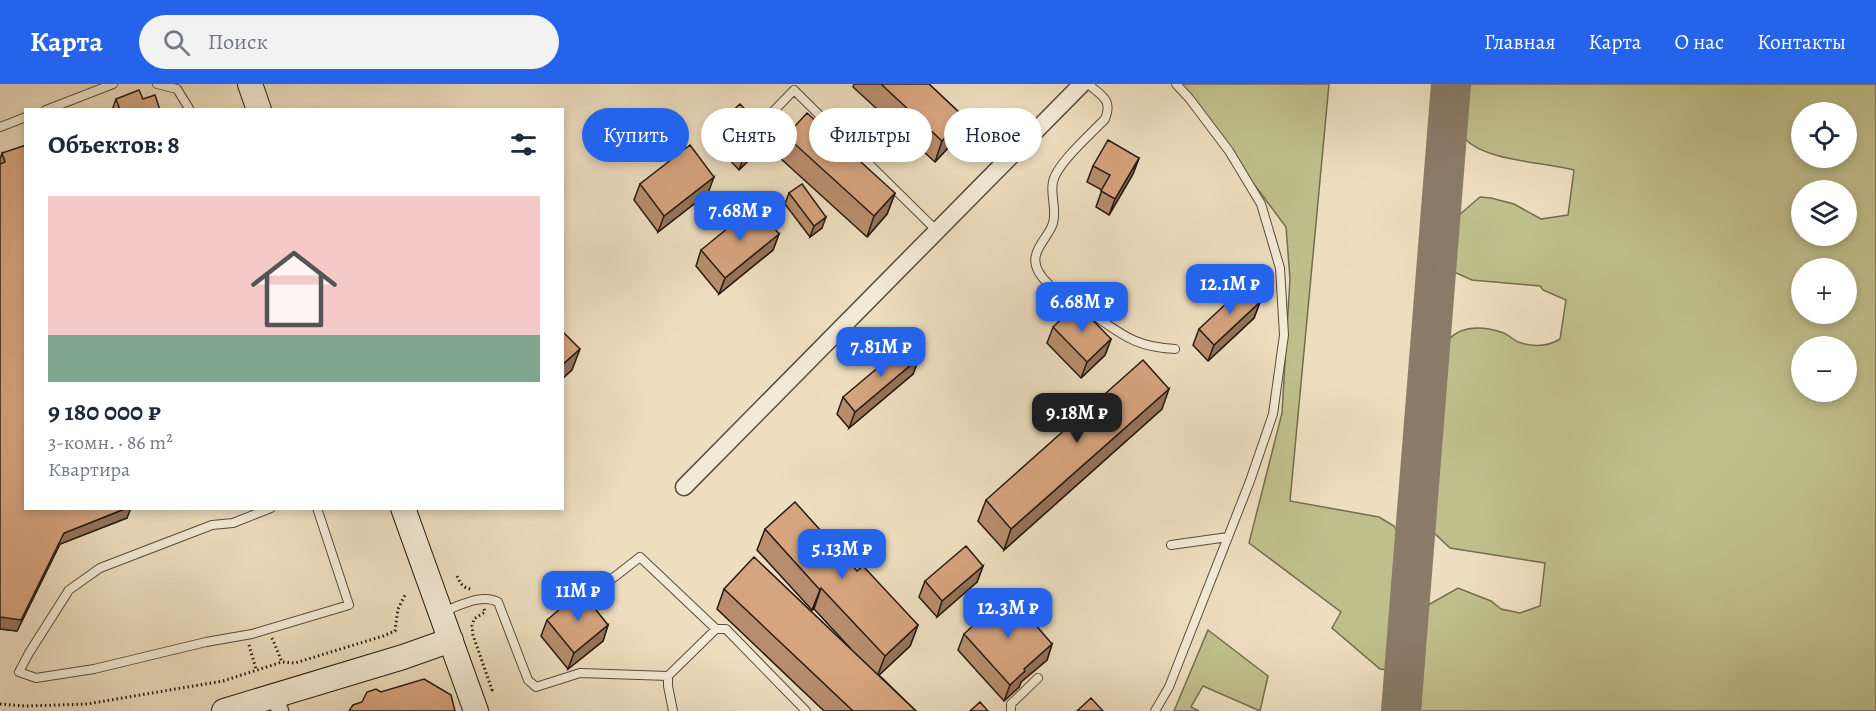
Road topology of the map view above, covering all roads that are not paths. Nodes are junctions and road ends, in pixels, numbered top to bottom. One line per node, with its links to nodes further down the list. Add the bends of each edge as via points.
1 (113, 84): 8 (lane)
2 (156, 84): 7 (lane)
3 (250, 84): 10 (main road)
4 (1082, 84): 14 (street)
5 (1088, 84): 15 (lane, via 1108,101 1109,109 1105,119 1057,170 1052,183 1053,225 1035,255 1036,267 1045,282 1133,341)
6 (1176, 84): 20 (lane, via 1229,151 1261,204 1280,268 1284,335 1273,414)
7 (178, 87): 9 (lane)
8 (51, 108)
9 (189, 108)
10 (258, 108)
11 (777, 108): 14 (lane, via 794,90)
12 (24, 118): 13 (lane)
13 (0, 127)
14 (937, 231): 16 (street)
15 (1174, 349)
16 (684, 487)
17 (266, 510): 18 (lane, via 233,523 212,525 100,568 69,590 19,672 36,678 94,669 206,642 258,639 349,605)
18 (318, 510)
19 (404, 510): 23 (main road)
20 (1228, 537): 21 (lane); 34 (lane, via 1169,687)
21 (1171, 545)
22 (590, 596): 24 (lane, via 640,557)
23 (440, 612): 25 (main road); 26 (lane, via 481,599 498,602 528,680 536,687 580,673)
24 (716, 629): 26 (lane); 32 (lane, via 726,629)
25 (451, 640): 28 (main road); 29 (main road)
26 (668, 675): 31 (lane)
27 (1038, 678): 33 (lane, via 1011,704)
28 (482, 701)
29 (278, 703): 30 (main road)
30 (224, 711)
31 (673, 711)
32 (806, 711)
33 (1011, 711)
34 (1155, 711)

